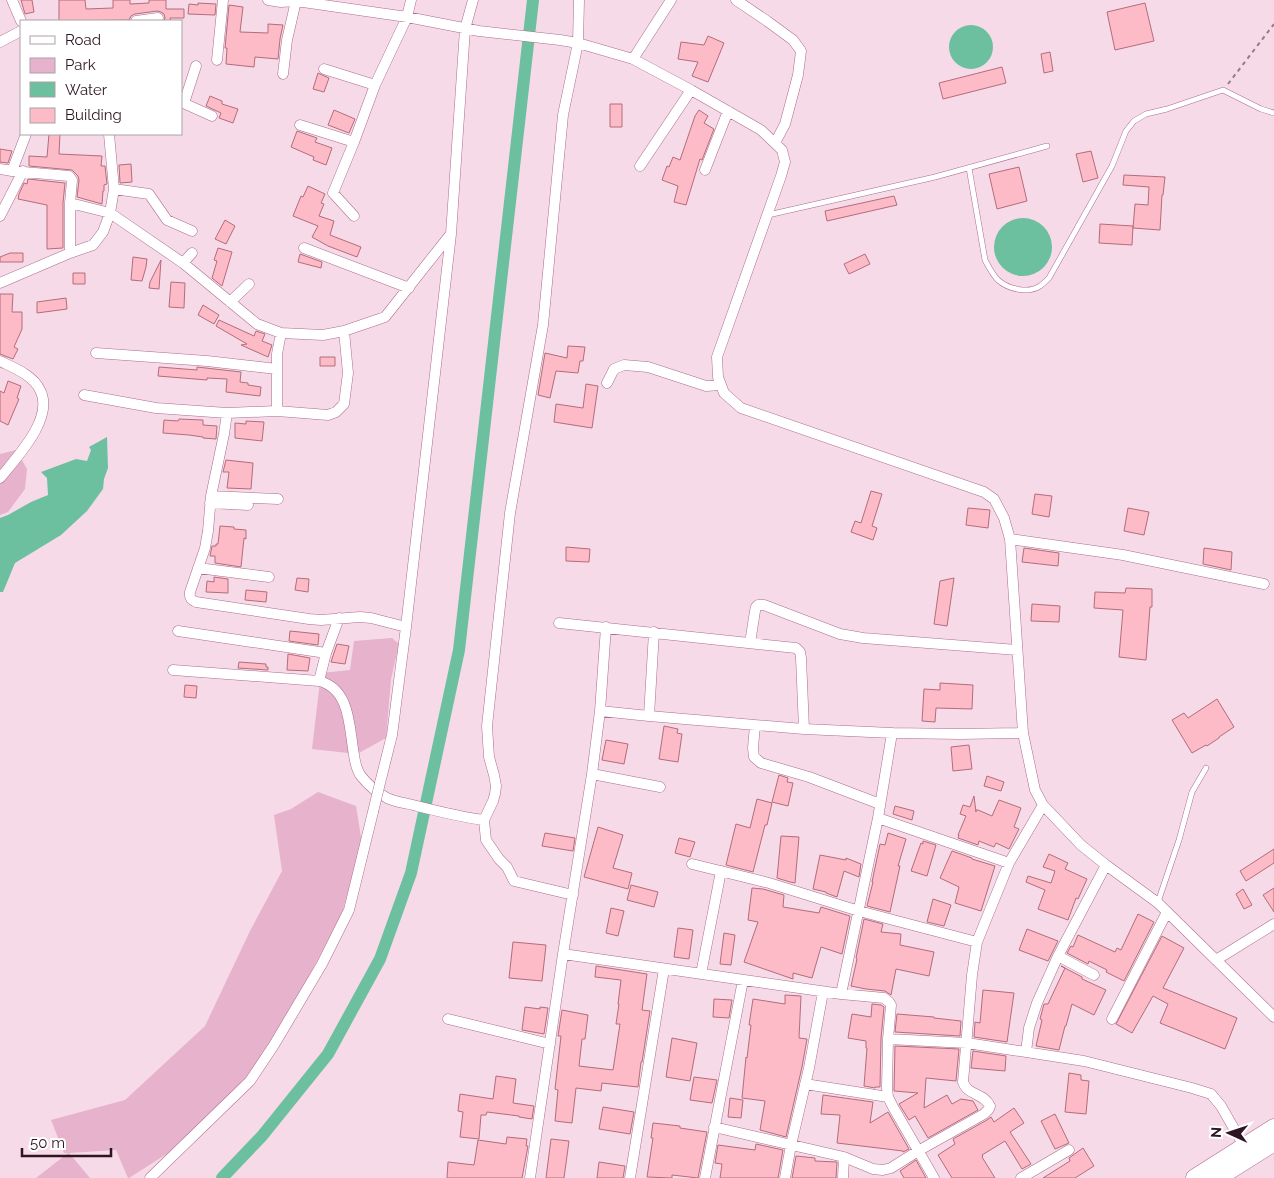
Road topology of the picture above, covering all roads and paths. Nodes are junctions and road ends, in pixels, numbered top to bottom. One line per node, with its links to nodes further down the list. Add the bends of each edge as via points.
1 (12, 0): 13 (street)
2 (223, 0): 21 (street)
3 (268, 0): 9 (street)
4 (411, 0): 11 (street)
5 (473, 0): 16 (street)
6 (579, 0): 19 (street)
7 (671, 0): 20 (street)
8 (736, 0): 36 (street, via 793,40 801,51 785,124)
9 (281, 1): 10 (street)
10 (296, 1): 11 (street); 24 (street)
11 (407, 17): 16 (street); 25 (street)
12 (158, 18): 14 (street)
13 (22, 20)
14 (143, 20)
15 (1274, 24): 27 (path)
16 (465, 29): 19 (street); 51 (street)
17 (20, 32): 18 (street)
18 (0, 42)
19 (578, 43): 20 (street); 101 (street, via 563,115 543,326 506,544 487,726 489,757 496,786 494,801)
20 (633, 59): 26 (street)
21 (217, 60)
22 (196, 66): 28 (street)
23 (324, 69): 25 (street)
24 (283, 74)
25 (375, 85): 35 (street)
26 (691, 90): 29 (street); 38 (street)
27 (1223, 90): 30 (lane); 39 (lane, via 1146,114 1134,121 1049,278 1031,290 1007,286 990,270 985,260)
28 (182, 103): 31 (street)
29 (728, 111): 36 (street, via 761,130); 41 (street)
30 (1274, 113)
31 (212, 116)
32 (300, 125): 35 (street)
33 (26, 135): 42 (street)
34 (109, 135): 44 (street)
35 (354, 142): 49 (street, via 333,193)
36 (775, 143): 47 (street, via 782,150 785,162)
37 (1047, 146): 39 (lane)
38 (640, 166)
39 (969, 168): 47 (lane)
40 (0, 169): 42 (street)
41 (705, 170)
42 (12, 171): 43 (street)
43 (23, 172): 45 (street, via 70,176); 48 (street)
44 (114, 189): 46 (street); 50 (street, via 149,194 167,220)
45 (70, 203): 46 (street); 53 (street)
46 (110, 213): 53 (street, via 103,232 93,245); 55 (street)
47 (767, 215): 66 (street, via 717,357)
48 (0, 216)
49 (354, 216)
50 (192, 231)
51 (451, 234): 58 (street); 80 (street)
52 (304, 248): 58 (street)
53 (70, 253): 56 (street)
54 (192, 253): 55 (street)
55 (183, 262): 59 (street)
56 (0, 283)
57 (249, 284): 59 (street)
58 (409, 288): 60 (street, via 385,317)
59 (230, 302): 61 (street, via 257,324)
60 (344, 331): 61 (street, via 323,335); 68 (street, via 348,373 344,404 328,415)
61 (280, 333): 64 (street)
62 (96, 352): 64 (street)
63 (0, 360): 70 (street, via 24,373 41,390 43,403 42,418 29,442)
64 (277, 369): 68 (street)
65 (608, 383): 66 (street, via 614,368 624,365 648,366 706,386)
66 (721, 385): 74 (street, via 724,393 741,408 984,492 994,499)
67 (84, 395): 69 (street, via 156,408)
68 (277, 411): 69 (street)
69 (226, 413): 71 (street)
70 (0, 478)
71 (210, 499): 72 (street); 73 (street); 75 (street, via 208,532)
72 (278, 499)
73 (248, 505)
74 (1010, 539): 77 (street, via 1123,555); 85 (street)
75 (198, 568): 76 (street); 78 (street, via 190,597 196,602 295,618)
76 (269, 577)
77 (1264, 584)
78 (339, 618): 80 (street, via 371,618); 86 (street)
79 (559, 623): 81 (street)
80 (406, 627): 138 (street, bridge, via 392,736 349,910 322,964 250,1081)
81 (606, 628): 83 (street); 89 (street)
82 (178, 631): 86 (street)
83 (654, 632): 84 (street); 90 (street)
84 (750, 643): 85 (street, via 756,607 764,604 840,634); 92 (street, via 791,647 800,652)
85 (1017, 650): 94 (street)
86 (326, 653): 88 (street)
87 (173, 670): 88 (street)
88 (319, 681): 101 (street, via 332,686 344,702 355,762 372,788 391,800)
89 (600, 711): 90 (street); 96 (street)
90 (648, 716): 91 (street)
91 (755, 725): 92 (street); 98 (street, via 754,757 761,762)
92 (804, 729): 93 (street)
93 (892, 733): 94 (street); 98 (street)
94 (1023, 733): 99 (street, via 1035,790)
95 (1206, 768): 107 (lane, via 1192,792)
96 (592, 774): 97 (street); 106 (street)
97 (660, 787)
98 (880, 804): 100 (street)
99 (1043, 805): 102 (street); 104 (street, via 1081,845)
100 (878, 818): 102 (street); 108 (street)
101 (484, 820): 106 (street, via 486,840 514,881)
102 (1009, 863): 111 (street)
103 (692, 864): 105 (street)
104 (1106, 865): 107 (street); 113 (street)
105 (721, 871): 108 (street); 116 (street)
106 (573, 895): 112 (street)
107 (1158, 903): 109 (street)
108 (859, 911): 111 (street); 120 (street)
109 (1166, 912): 114 (street); 123 (street)
110 (1274, 924): 114 (street)
111 (978, 942): 125 (street)
112 (563, 954): 115 (street); 126 (street)
113 (1058, 956): 117 (street); 127 (street, via 1037,1003)
114 (1216, 960): 121 (street)
115 (664, 969): 116 (street); 140 (street)
116 (701, 974): 118 (street)
117 (1094, 975)
118 (743, 980): 119 (street); 130 (street)
119 (823, 992): 120 (street); 128 (street)
120 (841, 994): 124 (street, via 884,998 890,1002)
121 (1274, 1017)
122 (448, 1018): 126 (street)
123 (1112, 1019)
124 (888, 1039): 125 (street); 129 (street)
125 (967, 1043): 127 (street); 136 (street, via 965,1088 988,1101 989,1109)
126 (550, 1044): 139 (street)
127 (1026, 1052): 134 (street, via 1084,1061 1211,1094)
128 (805, 1084): 129 (street); 133 (street)
129 (888, 1097): 136 (street)
130 (714, 1127): 133 (street); 141 (street)
131 (1274, 1128): 134 (highway)
132 (1274, 1142): 147 (highway)
133 (791, 1145): 137 (street); 142 (street)
134 (1244, 1146): 146 (highway)
135 (1069, 1150): 145 (street)
136 (918, 1151): 137 (street, via 883,1170); 144 (street)
137 (844, 1157): 143 (street)
138 (150, 1178)
139 (530, 1178)
140 (630, 1178)
141 (705, 1178)
142 (785, 1178)
143 (843, 1178)
144 (934, 1178)
145 (1021, 1178)
146 (1195, 1178)
147 (1218, 1178)

